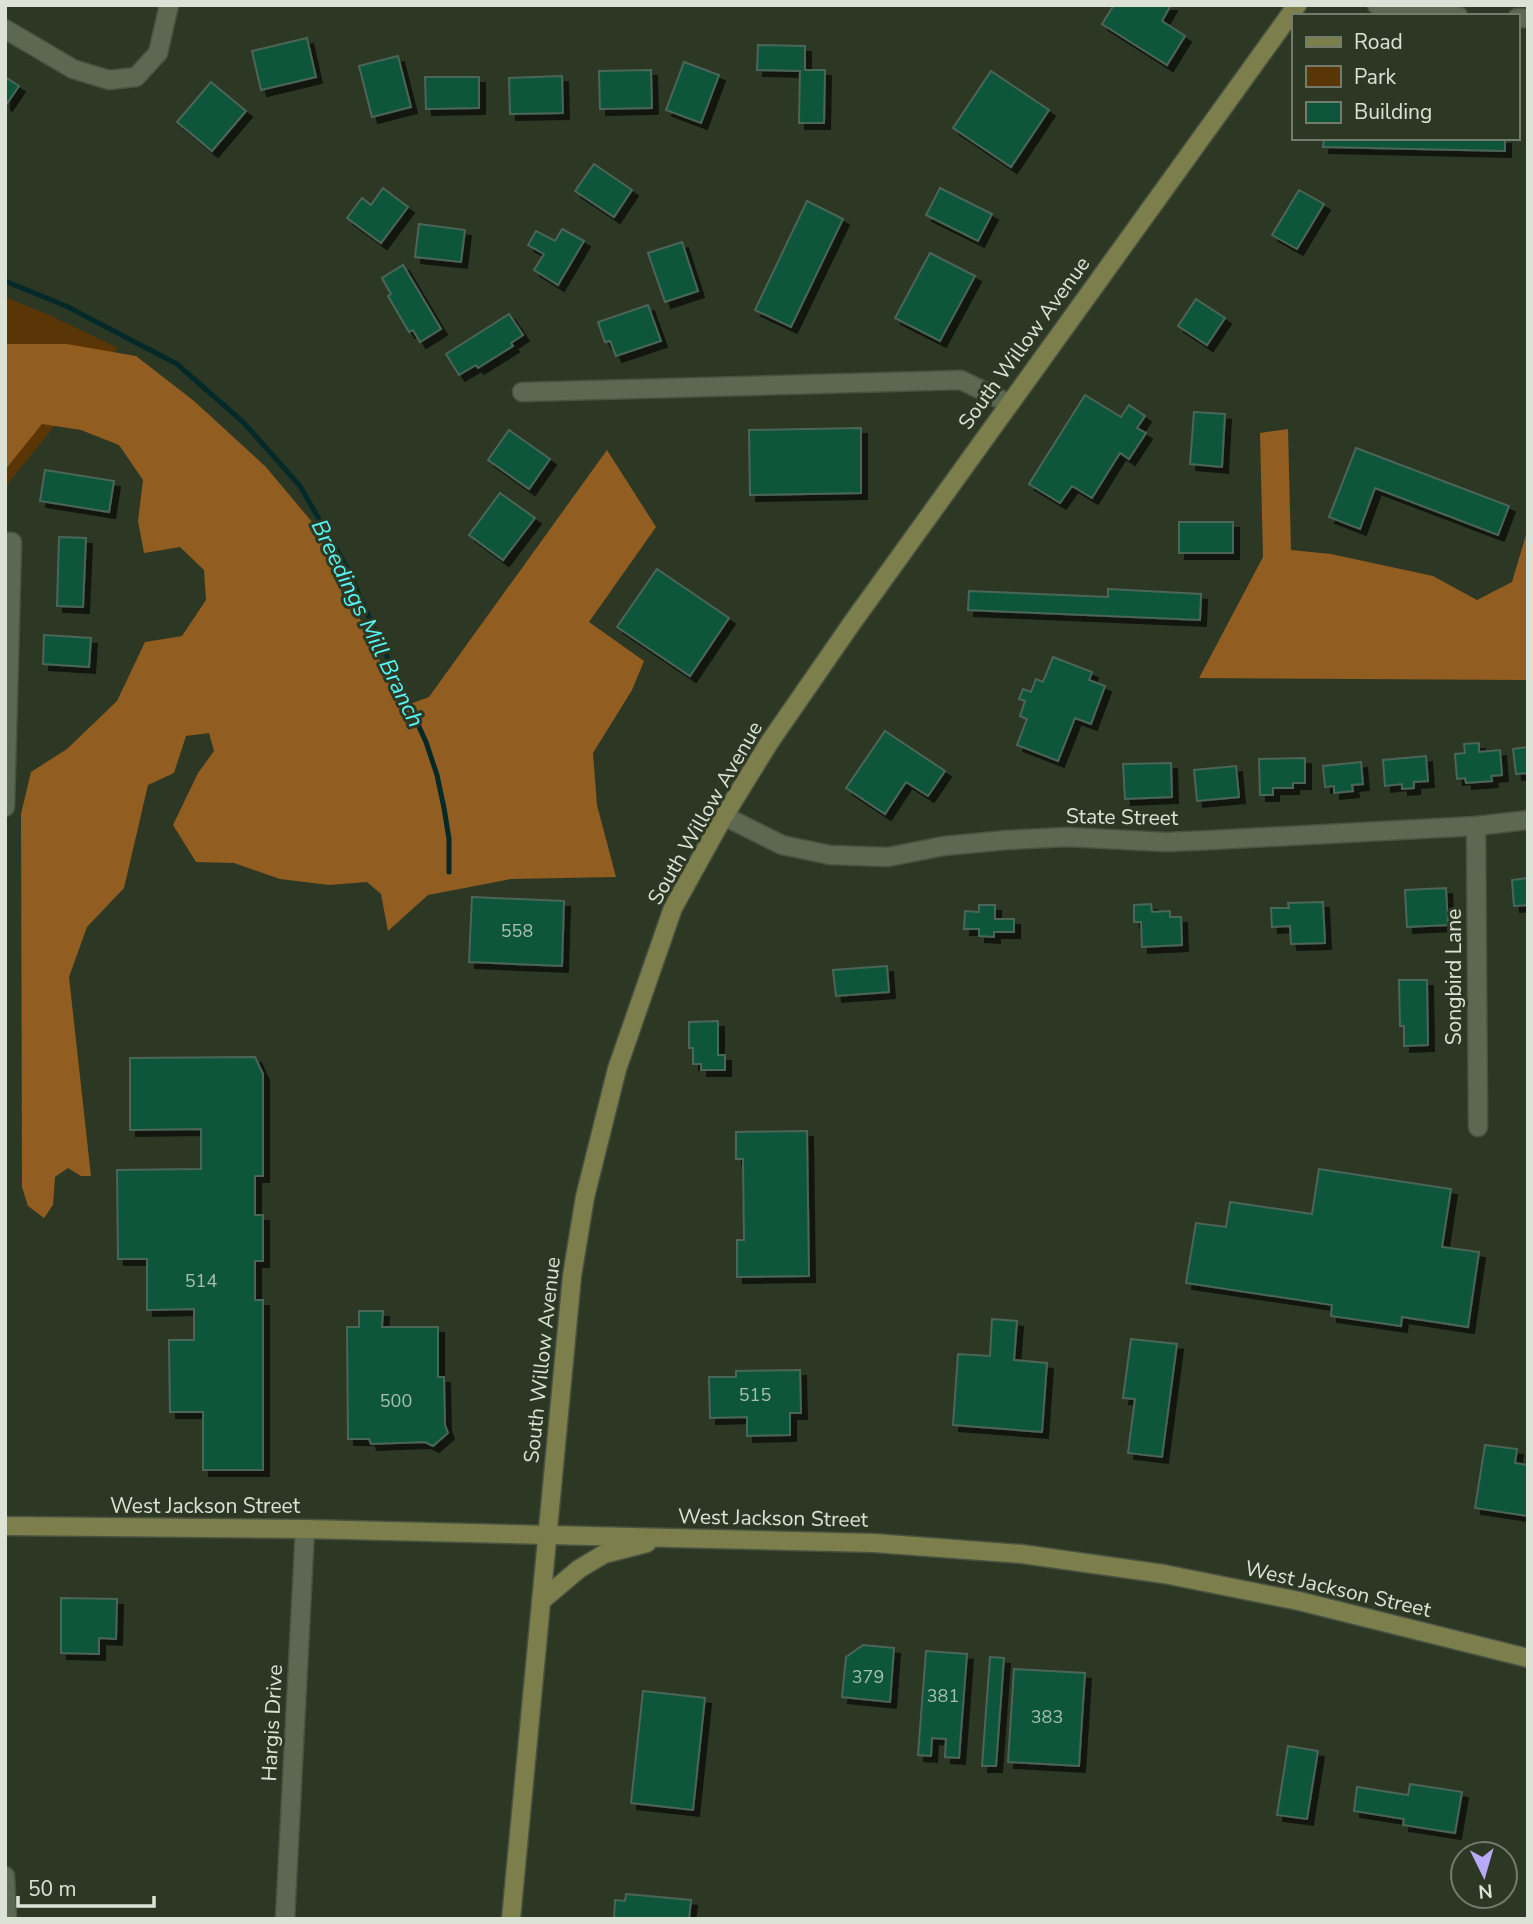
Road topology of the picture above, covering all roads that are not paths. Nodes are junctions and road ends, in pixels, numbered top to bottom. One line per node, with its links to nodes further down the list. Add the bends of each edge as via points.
1 (169, 5): 5 (street, via 158,53 136,77 109,80 73,69)
2 (1297, 5): 7 (main road, South Willow Avenue)
3 (1377, 5): 4 (street)
4 (1429, 14)
5 (5, 29)
6 (522, 392): 7 (street, via 961,380)
7 (1008, 403): 10 (main road, South Willow Avenue, via 783,722)
8 (5, 542): 9 (street, via 12,542)
9 (5, 807)
10 (724, 816): 12 (street, State Street, via 782,845 830,855 888,857 1007,840 1067,837 1166,842); 16 (main road, South Willow Avenue, via 673,908 617,1069 591,1174 572,1276)
11 (1528, 820): 12 (street, State Street)
12 (1476, 826): 13 (street, Songbird Lane)
13 (1478, 1127)
14 (5, 1526): 15 (main road, West Jackson Street)
15 (304, 1529): 16 (main road, West Jackson Street); 22 (street, Hargis Drive)
16 (547, 1536): 17 (main road, West Jackson Street); 18 (main road, South Willow Avenue)
17 (667, 1538): 18 (main road, via 604,1554); 19 (main road, West Jackson Street, via 874,1543 1022,1554 1164,1574 1299,1601)
18 (541, 1601): 23 (main road, South Willow Avenue)
19 (1528, 1658)
20 (5, 1876): 21 (street)
21 (7, 1919)
22 (285, 1919)
23 (511, 1919)

